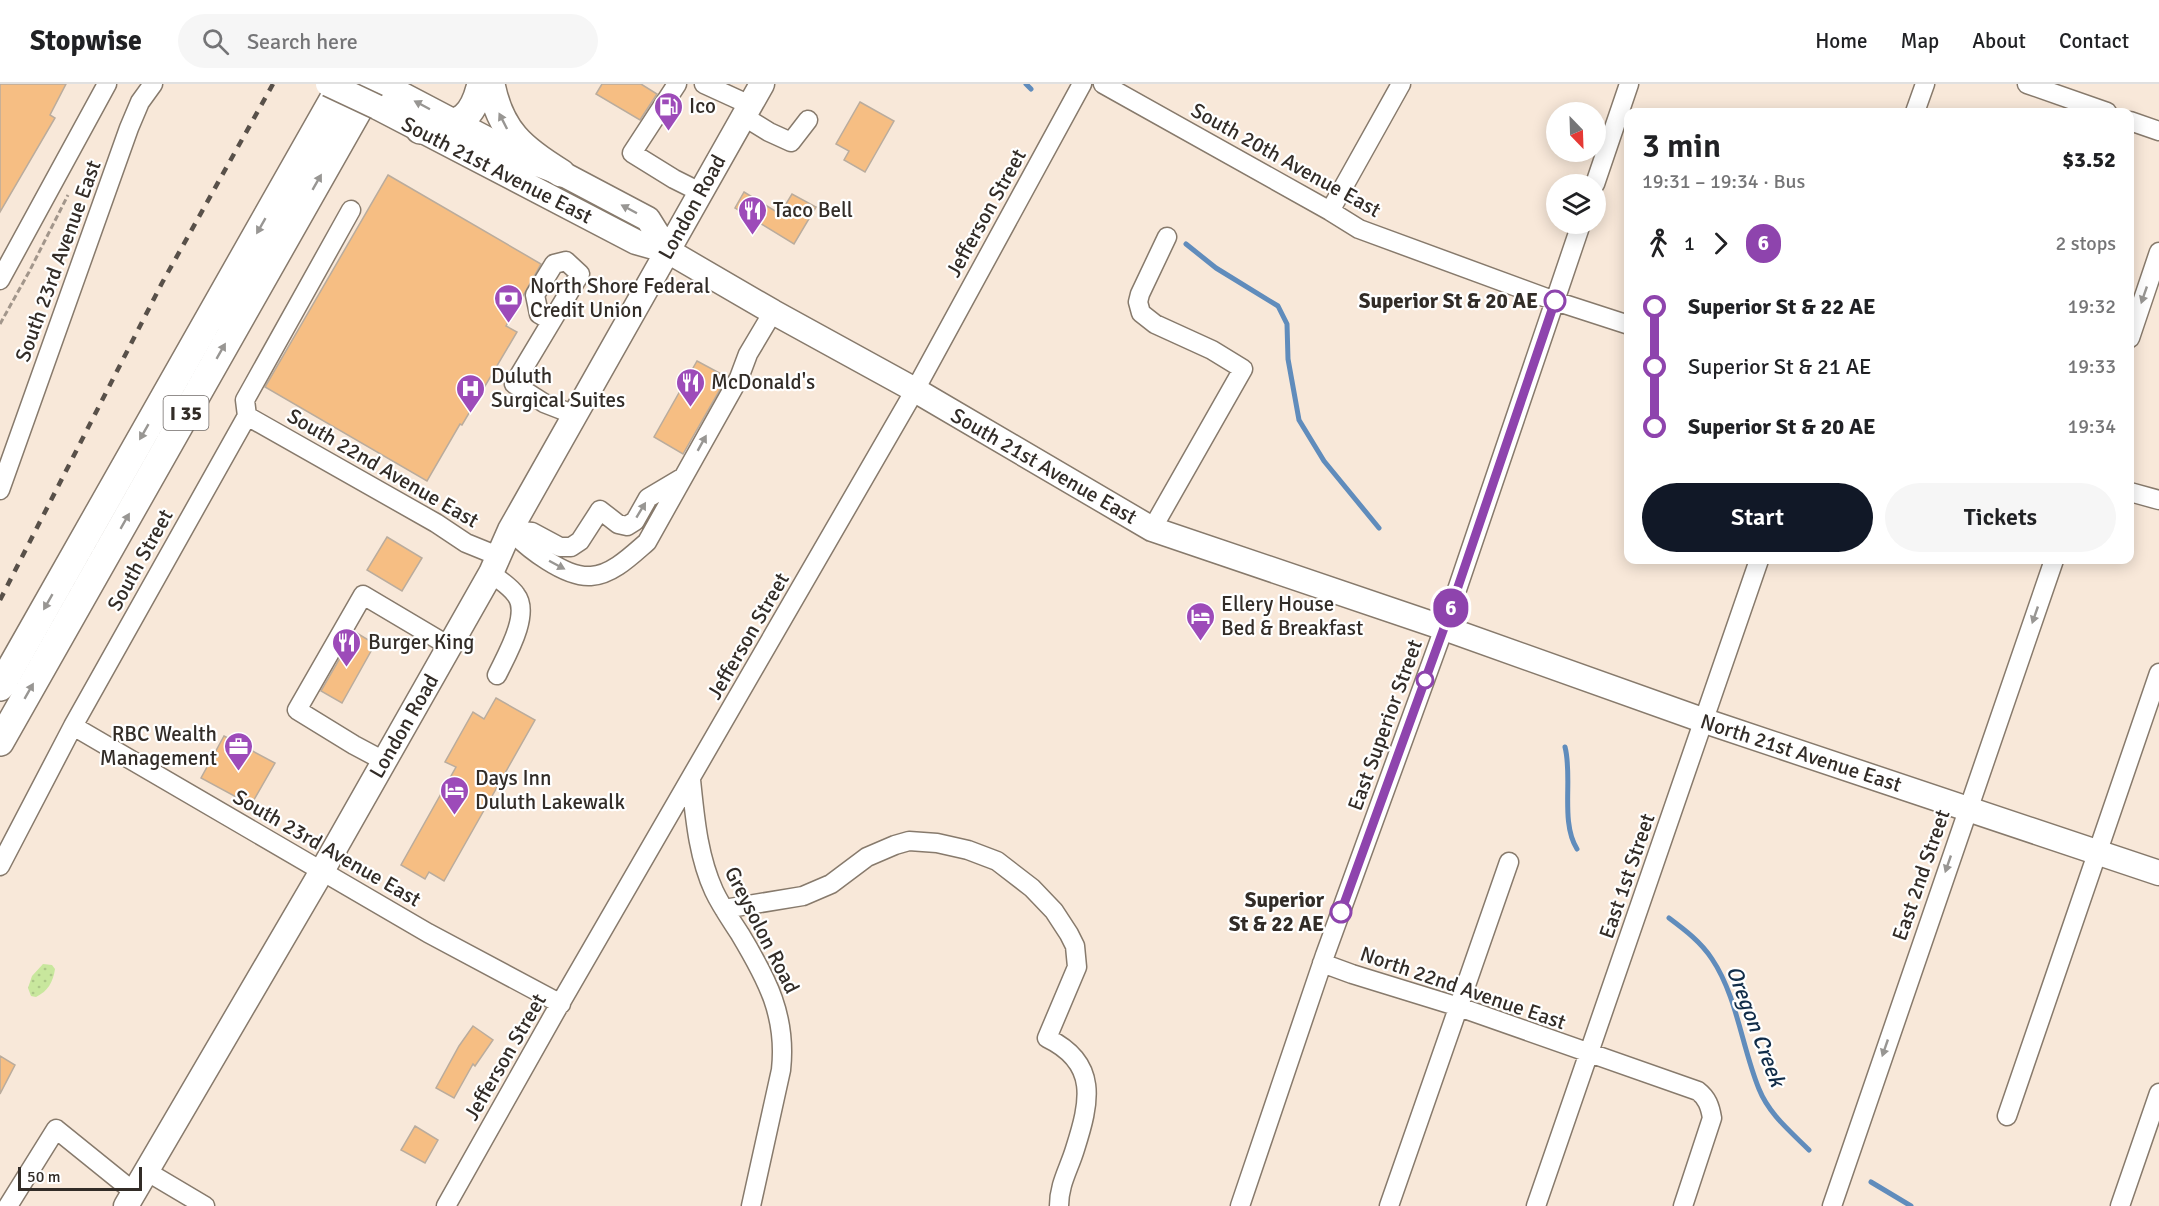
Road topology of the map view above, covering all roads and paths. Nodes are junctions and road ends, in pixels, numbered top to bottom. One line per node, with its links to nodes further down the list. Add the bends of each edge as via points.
1 (107, 84): 35 (street)
2 (153, 84): 46 (street, South 23rd Avenue East, via 129,128)
3 (328, 84): 16 (main road, South 21st Avenue East, bridge)
4 (342, 84): 58 (highway, I 35, one-way to 58)
5 (481, 84): 21 (highway, via 473,109)
6 (491, 84): 25 (highway, one-way to 6, via 529,153 512,136 499,114)
7 (677, 84): 28 (street, via 632,153)
8 (704, 84): 19 (street)
9 (762, 84): 19 (main road, London Road)
10 (1082, 84): 42 (street, Jefferson Street)
11 (1103, 84): 30 (street, South 20th Avenue East)
12 (1401, 84): 30 (street)
13 (1629, 84): 26 (street)
14 (1925, 84): 17 (street)
15 (2027, 84): 18 (street)
16 (380, 91): 21 (main road, South 21st Avenue East, one-way to 16); 23 (main road, South 21st Avenue East); 61 (highway, I 35, one-way to 16)
17 (1916, 108)
18 (2096, 108)
19 (747, 111): 20 (street, via 769,132 791,142); 28 (main road, London Road)
20 (808, 120)
21 (455, 122): 23 (highway); 25 (main road, South 21st Avenue East)
22 (2134, 122): 24 (street)
23 (420, 130): 33 (main road, South 21st Avenue East, via 636,242)
24 (2159, 131)
25 (561, 173): 33 (main road, South 21st Avenue East, one-way to 25, via 648,219)
26 (1598, 174)
27 (71, 189): 40 (path)
28 (700, 192): 33 (main road, London Road)
29 (351, 210): 44 (street, via 245,399)
30 (1330, 211): 36 (street, South 20th Avenue East, via 1359,229)
31 (1578, 234): 36 (street, East Superior Street)
32 (1167, 237): 49 (street, via 1140,294 1141,313 1243,369)
33 (668, 251): 37 (main road, South 21st Avenue East); 43 (main road, London Road)
34 (2159, 252): 41 (street, one-way to 41)
35 (0, 279)
36 (1555, 301): 39 (street, South 20th Avenue East); 54 (street, East Superior Street)
37 (773, 312): 42 (main road, South 21st Avenue East); 45 (street, one-way to 37)
38 (551, 321): 43 (street, via 514,384 544,403)
39 (1624, 323)
40 (0, 324)
41 (2134, 327)
42 (915, 390): 49 (main road, South 21st Avenue East); 63 (street, Jefferson Street)
43 (574, 415): 50 (main road, London Road)
44 (247, 416): 51 (street, South 22nd Avenue East, via 436,523); 60 (street, South Street)
45 (682, 478): 50 (street, one-way to 45, via 532,532 560,547 571,547 580,541 600,510 627,526 635,521 648,498); 50 (street, one-way to 45, via 525,546 574,573 591,576 608,571 647,542)
46 (0, 490)
47 (2134, 493): 48 (street)
48 (2159, 500)
49 (1152, 529): 54 (main road, South 21st Avenue East)
50 (510, 530): 51 (main road, London Road)
51 (494, 564): 55 (main road, London Road); 57 (street, South 22nd Avenue East, via 521,607 520,621)
52 (1758, 564): 59 (street, East 1st Street)
53 (2053, 564): 64 (street, East 2nd Street, one-way to 64)
54 (1444, 628): 59 (main road, North 21st Avenue East); 71 (street, East Superior Street)
55 (449, 646): 62 (main road, London Road); 62 (street, via 363,595 297,710)
56 (2159, 673): 65 (street)
57 (497, 675)
58 (0, 687)
59 (1705, 721): 64 (main road, North 21st Avenue East); 74 (street, East 1st Street)
60 (73, 726): 67 (street, South Street); 68 (street, South 23rd Avenue East)
61 (0, 742)
62 (384, 761): 68 (main road, London Road)
63 (691, 780): 70 (street, Greysolon Road, via 700,850 706,873); 72 (street, Jefferson Street)
64 (1967, 808): 65 (main road, North 21st Avenue East); 87 (street, East 2nd Street, one-way to 87)
65 (2098, 852): 69 (main road, North 21st Avenue East); 76 (street)
66 (1509, 862): 73 (street)
67 (0, 866)
68 (322, 872): 72 (street, South 23rd Avenue East); 77 (main road, London Road)
69 (2159, 873)
70 (724, 909): 81 (street, Greysolon Road, via 766,980 779,1015 782,1040 777,1094); 82 (street, via 803,896 831,884 867,857 909,841 968,850 997,861 1032,888 1059,919 1077,956 1077,967 1047,1038 1074,1058 1087,1080 1082,1126 1061,1183)
71 (1322, 963): 73 (street, North 22nd Avenue East); 83 (street, East Superior Street)
72 (561, 1004): 80 (street, Jefferson Street)
73 (1459, 1007): 74 (street, North 22nd Avenue East); 84 (street)
74 (1589, 1054): 85 (street, East 1st Street); 86 (street, North 22nd Avenue East, via 1704,1096 1711,1112 1710,1124)
75 (2159, 1093): 88 (street)
76 (2007, 1116)
77 (135, 1190): 78 (street, via 56,1129); 79 (street)
78 (8, 1206)
79 (205, 1206)
80 (447, 1206)
81 (751, 1206)
82 (1059, 1206)
83 (1240, 1206)
84 (1389, 1206)
85 (1536, 1206)
86 (1683, 1206)
87 (1832, 1206)
88 (2120, 1206)

